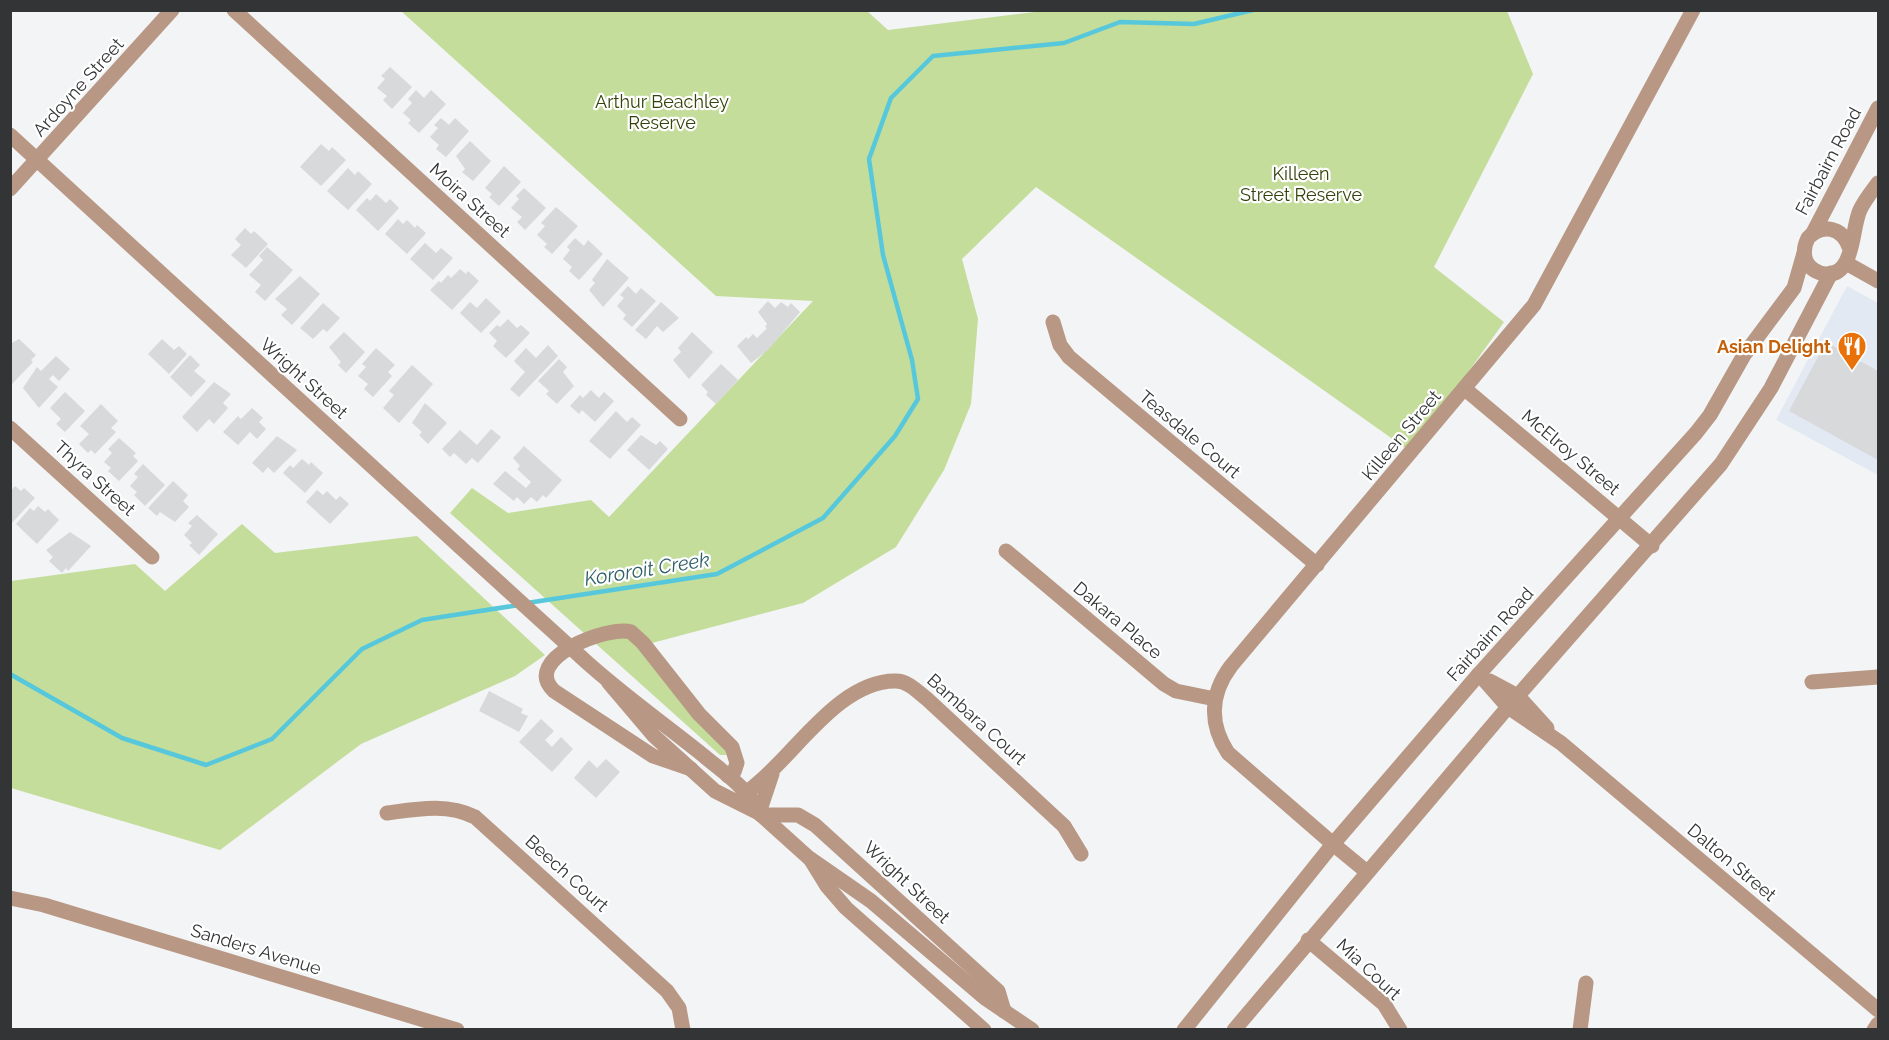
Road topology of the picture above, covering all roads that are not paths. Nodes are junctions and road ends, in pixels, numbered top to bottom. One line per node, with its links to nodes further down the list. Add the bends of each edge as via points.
1 (172, 10): 6 (street, Ardoyne Street)
2 (234, 10): 17 (street, Moira Street)
3 (1693, 10): 16 (street, Killeen Street, via 1534,305)
4 (1878, 108): 9 (street, Fairbairn Road)
5 (10, 135): 6 (street, Wright Street)
6 (38, 161): 8 (street, Ardoyne Street); 27 (street, Wright Street, bridge)
7 (1878, 183): 10 (street, via 1859,211)
8 (10, 189)
9 (1813, 233): 10 (street, via 1820,229 1835,230 1842,233); 11 (street, via 1804,246)
10 (1849, 247): 12 (street)
11 (1804, 254): 13 (street, via 1810,267); 19 (street, Fairbairn Road, via 1794,288 1744,355 1710,416)
12 (1846, 263): 13 (street); 14 (street)
13 (1831, 273): 20 (street, via 1752,419 1721,464)
14 (1878, 280)
15 (1053, 322): 23 (street, Teasdale Court, via 1060,345 1069,357)
16 (1465, 389): 19 (street, McElroy Street); 23 (street, Killeen Street)
17 (680, 419)
18 (10, 428): 22 (street, Thyra Street)
19 (1621, 518): 20 (street, McElroy Street); 24 (street, Fairbairn Road)
20 (1652, 546): 29 (street)
21 (1006, 551): 28 (street, Dakara Place, via 1164,684 1176,691)
22 (152, 557)
23 (1317, 565): 28 (street, Killeen Street, via 1231,666)
24 (1479, 674): 29 (street, Dalton Street); 36 (street, Fairbairn Road)
25 (1878, 677): 26 (street)
26 (1812, 682)
27 (609, 683): 31 (street, Wright Street, via 654,736); 32 (street, Wright Street)
28 (1215, 699): 36 (street, Killeen Street, via 1216,728 1228,753)
29 (1513, 702): 39 (street); 45 (street, Dalton Street)
30 (774, 768): 33 (street, Bambara Court); 35 (street, Bambara Court); 37 (street, Bambara Court, via 828,711 870,686 902,682 927,699 1065,826)
31 (691, 769): 32 (street); 32 (street, Wright Street, via 653,756 554,691 546,675 551,661 609,632 631,632 702,718 732,747 737,763); 33 (street, Wright Street, via 715,791)
32 (728, 776): 33 (street, Wright Street)
33 (742, 797): 35 (street, Wright Street)
34 (387, 813): 49 (street, Beech Court, via 442,808 475,817 667,991 679,1008)
35 (760, 814): 38 (street, Wright Street); 46 (street, Wright Street, via 798,815 815,825 998,990)
36 (1333, 844): 39 (street, Killeen Street); 52 (street, Fairbairn Road)
37 (1081, 854)
38 (809, 858): 46 (street, Wright Street, via 852,886); 50 (street, Wright Street, via 846,908)
39 (1367, 872): 43 (street)
40 (10, 891): 42 (street, Sanders Avenue)
41 (10, 898): 42 (street, Sanders Avenue)
42 (44, 905): 48 (street, Sanders Avenue)
43 (1308, 940): 53 (street); 54 (street, Mia Court, via 1384,1004)
44 (1586, 983): 55 (street)
45 (1878, 1010)
46 (1004, 1011): 51 (street, Wright Street)
47 (1878, 1024): 56 (street)
48 (457, 1029)
49 (683, 1029)
50 (984, 1029)
51 (1032, 1029)
52 (1184, 1029)
53 (1234, 1029)
54 (1400, 1029)
55 (1580, 1029)
56 (1874, 1029)

